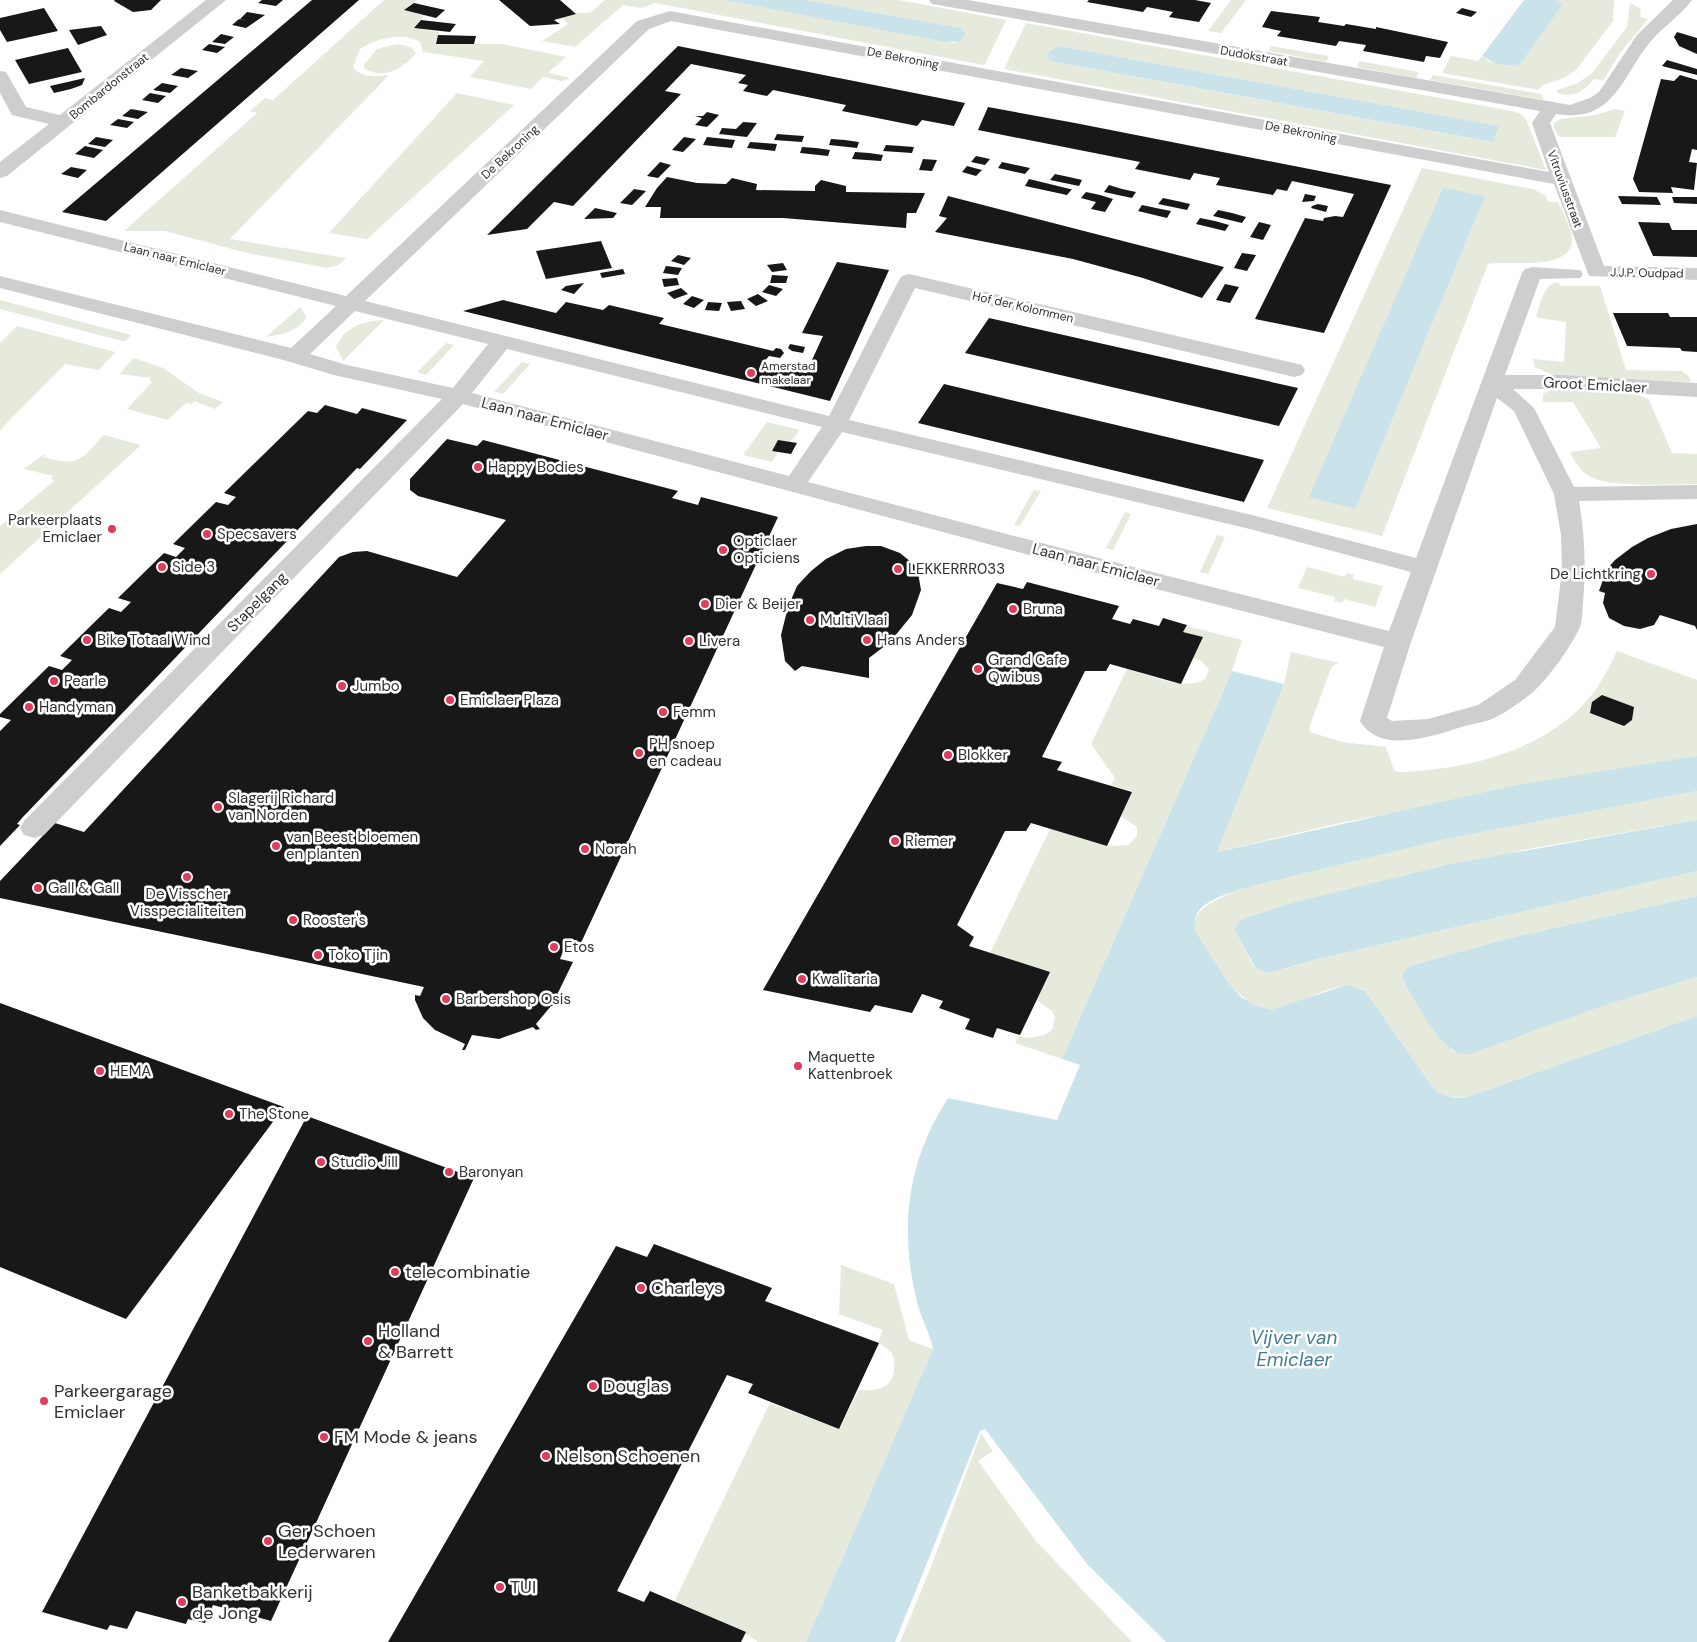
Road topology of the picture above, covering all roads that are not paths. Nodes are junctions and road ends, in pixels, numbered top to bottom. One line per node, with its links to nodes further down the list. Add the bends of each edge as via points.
1 (217, 0): 7 (street, Bombardonstraat)
2 (938, 0): 6 (street, Dudokstraat)
3 (1673, 3): 4 (street); 6 (street, via 1640,44 1611,91 1588,108)
4 (1697, 12)
5 (0, 76): 7 (street, via 19,112)
6 (1560, 109): 9 (street, Vitruviusstraat, via 1540,123)
7 (64, 122): 8 (street, Bombardonstraat)
8 (0, 172)
9 (1562, 180): 11 (street, Vitruviusstraat); 15 (street, De Bekroning, via 670,16 643,25)
10 (0, 216): 15 (street, Laan naar Emiclaer)
11 (1596, 272): 13 (street, J.J.P. Oudpad)
12 (1573, 274): 19 (street, via 1532,272)
13 (1697, 274)
14 (0, 282): 17 (street, Laan naar Emiclaer)
15 (350, 303): 16 (street, Laan naar Emiclaer); 17 (street)
16 (502, 341): 21 (street, Stapelgang); 22 (street, Laan naar Emiclaer)
17 (295, 356): 21 (street, Laan naar Emiclaer)
18 (1294, 370): 22 (street, Hof der Kolommen, via 909,280)
19 (1492, 382): 20 (street, Groot Emiclaer); 25 (street, via 1523,408); 26 (street)
20 (1696, 382)
21 (458, 396): 23 (street, Laan naar Emiclaer); 28 (street, Stapelgang)
22 (836, 424): 23 (street); 26 (street, Laan naar Emiclaer, via 1252,522)
23 (796, 484): 27 (street, Laan naar Emiclaer)
24 (1697, 492): 25 (street)
25 (1566, 494): 27 (street, via 1573,535 1574,570 1568,627 1551,654 1524,686 1487,712 1428,728 1386,730 1373,721)
26 (1426, 568): 27 (street)
27 (1398, 642)
28 (34, 828)

